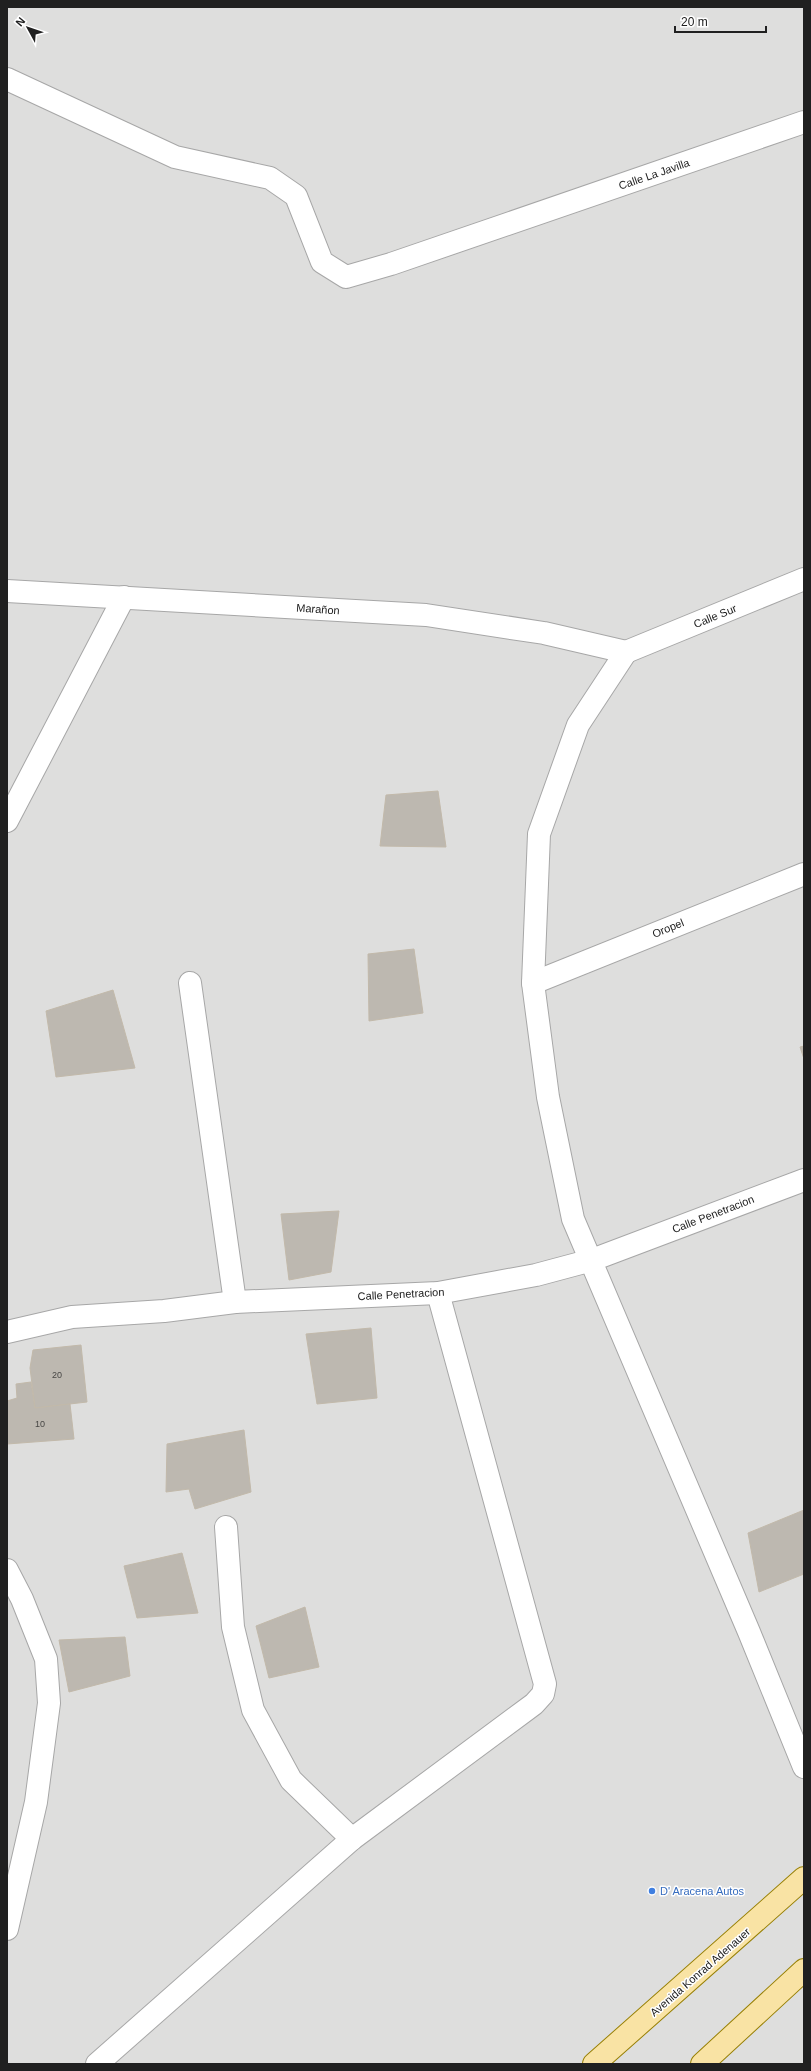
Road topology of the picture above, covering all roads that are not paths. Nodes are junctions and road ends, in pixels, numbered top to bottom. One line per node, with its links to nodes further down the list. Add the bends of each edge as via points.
1 (7, 79): 2 (street, Calle La Javilla, via 175,157 270,178 296,196 322,262 346,277 392,264)
2 (804, 122)
3 (804, 579): 6 (street, Calle Sur)
4 (7, 591): 5 (street, Marañon)
5 (124, 597): 6 (street, Marañon, via 426,615 544,633); 7 (street)
6 (626, 652): 10 (street, via 578,725 539,834)
7 (7, 821)
8 (804, 874): 10 (street, Oropel)
9 (190, 983): 14 (street)
10 (532, 983): 12 (street, via 548,1097 573,1219)
11 (804, 1180): 12 (street, Calle Penetracion)
12 (592, 1260): 13 (street, Calle Penetracion, via 536,1275); 18 (street)
13 (438, 1293): 14 (street, Calle Penetracion); 19 (street, via 545,1684 543,1694 534,1704)
14 (235, 1302): 15 (street, Calle Penetracion, via 164,1311 72,1317)
15 (7, 1332)
16 (226, 1527): 19 (street, via 233,1628 253,1710 291,1780)
17 (7, 1570): 21 (street, via 22,1598 46,1659 49,1703 36,1802)
18 (804, 1767)
19 (352, 1839): 23 (street)
20 (804, 1878): 24 (main road, Avenida Konrad Adenauer)
21 (7, 1929)
22 (804, 1970): 25 (main road)
23 (97, 2064)
24 (594, 2064)
25 (702, 2064)

